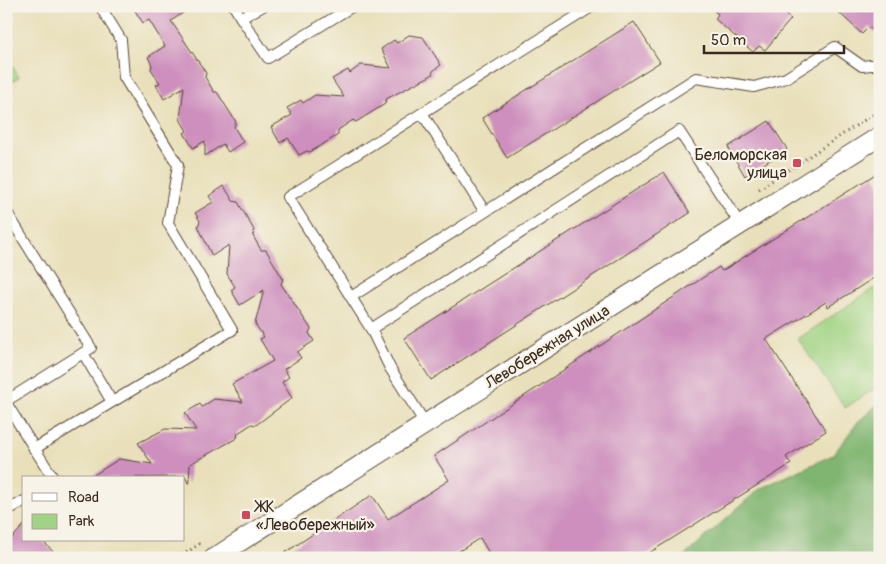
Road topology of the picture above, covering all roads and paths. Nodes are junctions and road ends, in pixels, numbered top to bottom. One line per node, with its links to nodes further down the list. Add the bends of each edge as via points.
1 (100, 6): 17 (lane, via 121,40 124,77 178,165 168,223 232,330)
2 (234, 6): 6 (lane)
3 (263, 6): 6 (lane)
4 (352, 6): 6 (lane, via 268,58)
5 (593, 6): 8 (lane)
6 (241, 18)
7 (880, 64): 11 (lane, via 862,66 835,47 786,78 754,87 696,78)
8 (422, 113): 11 (lane); 13 (lane, via 288,197)
9 (880, 136): 12 (street, Левобережная улица)
10 (6, 211): 15 (lane, via 91,348)
11 (485, 212): 13 (lane)
12 (740, 224): 14 (lane, via 679,131); 18 (street, Левобережная улица)
13 (351, 297): 14 (lane)
14 (371, 329): 18 (lane, via 390,368)
15 (82, 353): 16 (lane); 17 (lane)
16 (6, 402): 19 (lane)
17 (112, 402): 19 (lane)
18 (425, 424): 23 (street, Левобережная улица)
19 (34, 448): 20 (lane)
20 (52, 476)
21 (22, 501): 22 (lane)
22 (6, 511)
23 (214, 558)

